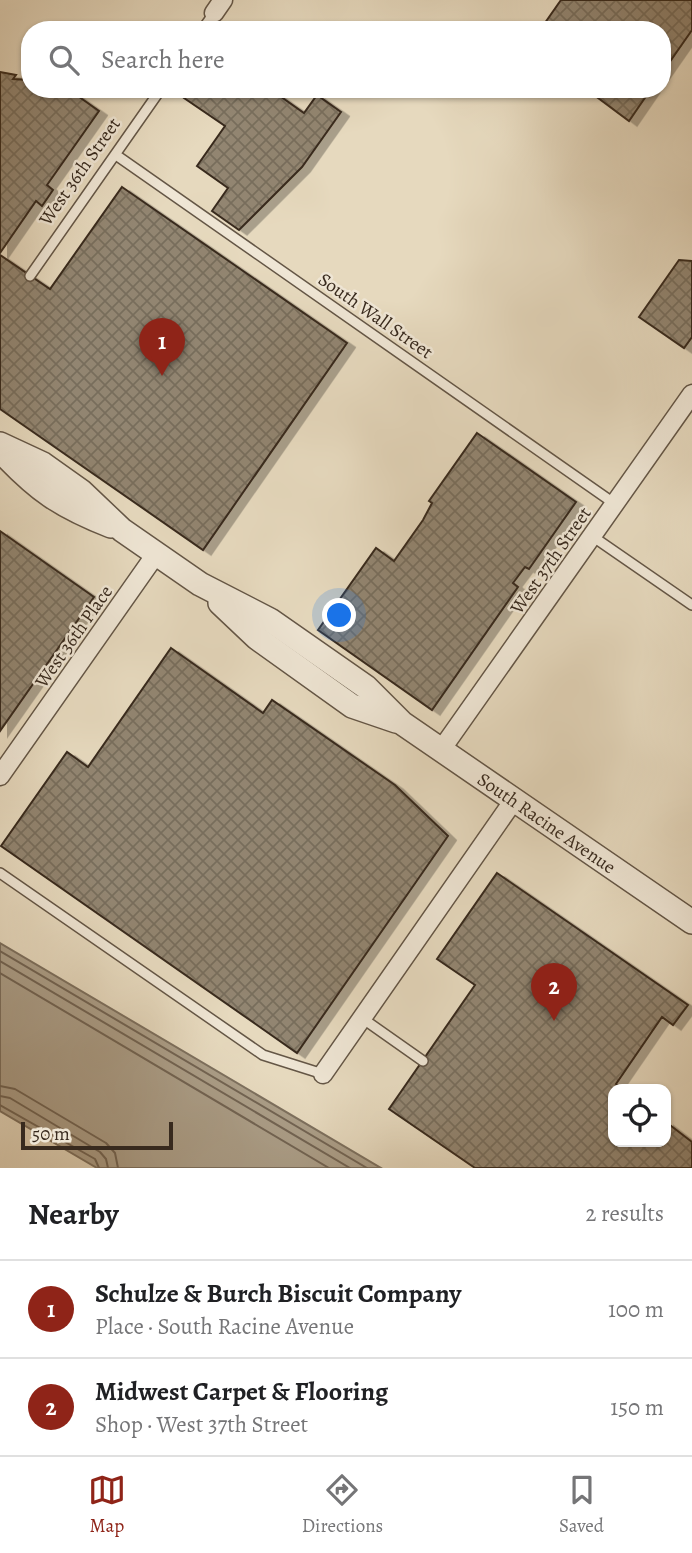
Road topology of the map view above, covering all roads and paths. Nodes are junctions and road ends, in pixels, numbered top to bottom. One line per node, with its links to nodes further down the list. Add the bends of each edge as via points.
1 (218, 6): 2 (lane)
2 (208, 21)
3 (155, 98): 4 (lane, West 36th Street)
4 (116, 155): 5 (lane, West 36th Street); 9 (lane, South Wall Street)
5 (30, 275)
6 (692, 394): 9 (street, West 37th Street)
7 (0, 444): 10 (street, South Racine Avenue, via 43,464 81,491)
8 (0, 450): 10 (street, South Racine Avenue, via 31,483 68,509)
9 (615, 504): 11 (street, West 37th Street)
10 (122, 530): 12 (street, South Racine Avenue)
11 (592, 536): 13 (lane); 14 (street, West 37th Street)
12 (156, 554): 14 (street, South Racine Avenue, via 200,583 257,638 352,706 402,723); 15 (street, West 36th Place)
13 (692, 605)
14 (441, 750): 16 (street, South Racine Avenue)
15 (0, 776)
16 (514, 800): 18 (street, South Racine Avenue); 19 (street)
17 (0, 873): 21 (lane, via 263,1055)
18 (692, 922)
19 (362, 1018): 20 (lane); 21 (street)
20 (423, 1060)
21 (323, 1074)

